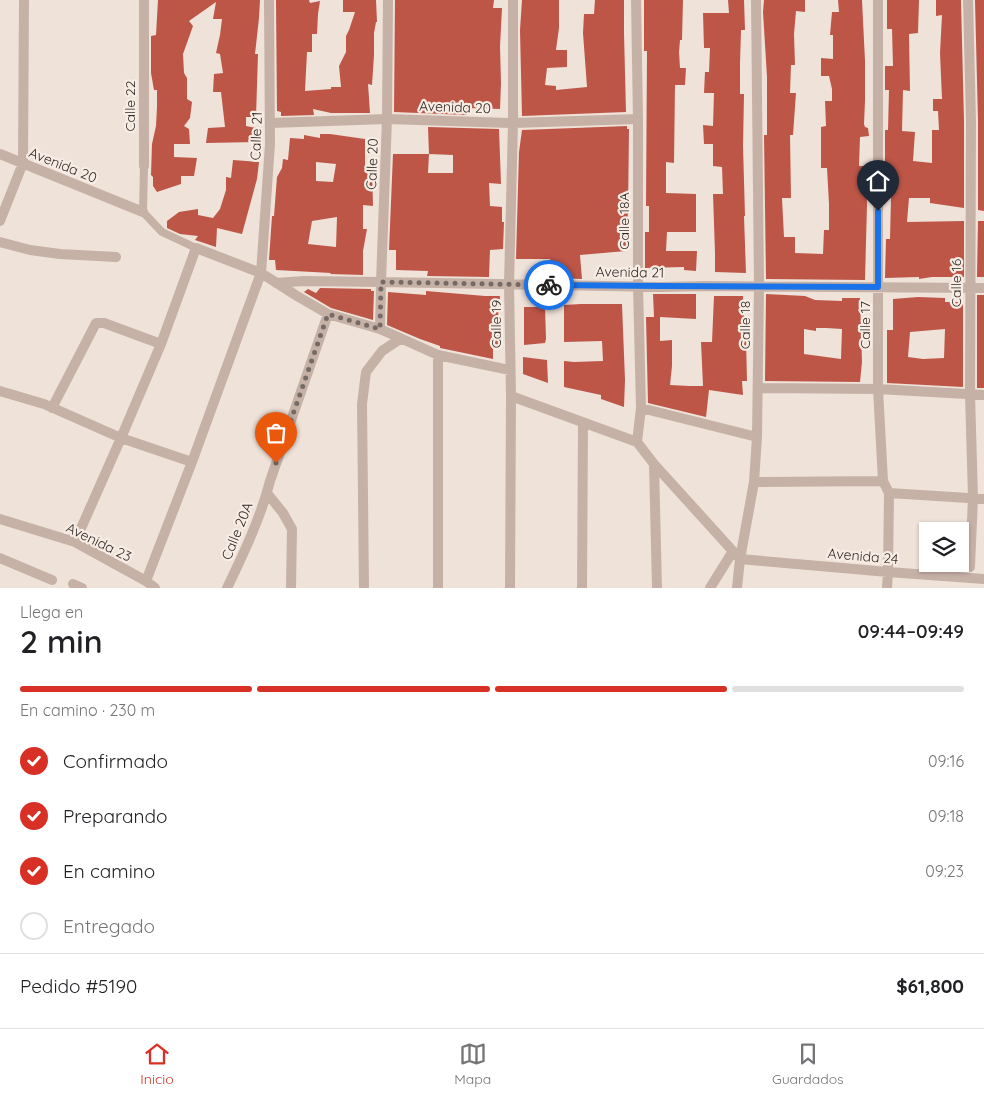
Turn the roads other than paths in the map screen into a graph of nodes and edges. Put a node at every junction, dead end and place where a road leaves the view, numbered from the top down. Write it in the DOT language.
graph roads {
  1 [pos="24,0"];
  2 [pos="144,0"];
  3 [pos="269,0"];
  4 [pos="388,0"];
  5 [pos="513,0"];
  6 [pos="636,0"];
  7 [pos="756,0"];
  8 [pos="878,0"];
  9 [pos="968,0"];
  10 [pos="387,119"];
  11 [pos="638,119"];
  12 [pos="271,123"];
  13 [pos="513,123"];
  14 [pos="0,154"];
  15 [pos="23,164"];
  16 [pos="144,166"];
  17 [pos="143,212"];
  18 [pos="0,221"];
  19 [pos="0,242"];
  20 [pos="196,248"];
  21 [pos="116,257"];
  22 [pos="261,273"];
  23 [pos="381,282"];
  24 [pos="276,283"];
  25 [pos="509,284"];
  26 [pos="638,286"];
  27 [pos="759,287"];
  28 [pos="878,287"];
  29 [pos="970,288"];
  30 [pos="984,288"];
  31 [pos="328,314"];
  32 [pos="380,329"];
  33 [pos="400,338"];
  34 [pos="161,344"];
  35 [pos="438,355"];
  36 [pos="510,370"];
  37 [pos="758,388"];
  38 [pos="878,389"];
  39 [pos="0,392"];
  40 [pos="970,394"];
  41 [pos="984,395"];
  42 [pos="511,396"];
  43 [pos="52,408"];
  44 [pos="642,408"];
  45 [pos="583,423"];
  46 [pos="757,437"];
  47 [pos="121,438"];
  48 [pos="637,442"];
  49 [pos="192,462"];
  50 [pos="654,464"];
  51 [pos="883,481"];
  52 [pos="754,482"];
  53 [pos="889,492"];
  54 [pos="267,493"];
  55 [pos="973,498"];
  56 [pos="984,499"];
  57 [pos="0,519"];
  58 [pos="75,542"];
  59 [pos="733,551"];
  60 [pos="0,558"];
  61 [pos="740,558"];
  62 [pos="970,567"];
  63 [pos="888,572"];
  64 [pos="984,579"];
  65 [pos="52,580"];
  66 [pos="146,581"];
  67 [pos="155,588"];
  68 [pos="227,588"];
  69 [pos="291,588"];
  70 [pos="364,588"];
  71 [pos="438,588"];
  72 [pos="510,588"];
  73 [pos="582,588"];
  74 [pos="657,588"];
  75 [pos="710,588"];
  76 [pos="737,588"];
  77 [pos="887,588"];
  1 -- 15 [label="street"];
  2 -- 16 [label="street, Calle 22"];
  3 -- 12 [label="street, Calle 21"];
  4 -- 10 [label="street, Calle 20"];
  5 -- 13 [label="street, Calle 19"];
  6 -- 11 [label="street, Calle 18A"];
  7 -- 27 [label="street, Calle 18"];
  8 -- 28 [label="street, Calle 17"];
  9 -- 29 [label="street, Calle 16"];
  10 -- 12 [label="street, Avenida 20"];
  10 -- 13 [label="street, Avenida 20"];
  10 -- 23 [label="street, Calle 20"];
  11 -- 13 [label="street, Avenida 20"];
  11 -- 26 [label="street, Calle 18A"];
  12 -- 22 [label="street, Calle 21"];
  13 -- 25 [label="street, Calle 19"];
  14 -- 15 [label="street, Avenida 20"];
  15 -- 17 [label="street, Avenida 20"];
  15 -- 18 [label="street"];
  16 -- 17 [label="street, Calle 22"];
  17 -- 20 [label="street"];
  19 -- 21 [label="street"];
  20 -- 22 [label="street"];
  20 -- 34 [label="street"];
  22 -- 24 [label="street"];
  22 -- 49 [label="street, Calle 21"];
  23 -- 24 [label="street, Avenida 21"];
  23 -- 25 [label="street, Avenida 21"];
  23 -- 32 [label="street, Calle 20"];
  24 -- 31 [label="street"];
  25 -- 26 [label="street, Avenida 21"];
  25 -- 36 [label="street, Calle 19"];
  26 -- 27 [label="street, Avenida 21"];
  26 -- 44 [label="street, Calle 18A"];
  27 -- 28 [label="street, Avenida 21"];
  27 -- 37 [label="street, Calle 18"];
  28 -- 29 [label="street, Avenida 21"];
  28 -- 38 [label="street, Calle 17"];
  29 -- 30 [label="street, Avenida 21"];
  29 -- 40 [label="street, Calle 16"];
  31 -- 32 [label="street"];
  31 -- 54 [label="street, Calle 20A"];
  32 -- 33 [label="street"];
  33 -- 35 [label="street"];
  33 -- 70 [label="street"];
  34 -- 43 [label="street"];
  34 -- 47 [label="street"];
  35 -- 36 [label="street"];
  35 -- 71 [label="street"];
  36 -- 42 [label="street, Calle 19"];
  37 -- 38 [label="street"];
  37 -- 46 [label="street, Calle 18"];
  38 -- 40 [label="street"];
  38 -- 51 [label="street, Calle 17"];
  39 -- 43 [label="street"];
  40 -- 41 [label="street"];
  40 -- 55 [label="street, Calle 16"];
  42 -- 45 [label="street"];
  42 -- 72 [label="street, Calle 19"];
  43 -- 47 [label="street"];
  44 -- 46 [label="street"];
  44 -- 48 [label="street, Calle 18A"];
  45 -- 48 [label="street"];
  45 -- 73 [label="street"];
  46 -- 52 [label="street, Calle 18"];
  47 -- 49 [label="street"];
  47 -- 58 [label="street"];
  48 -- 50 [label="street"];
  49 -- 66 [label="street, Calle 21"];
  50 -- 59 [label="street"];
  50 -- 74 [label="street"];
  51 -- 52 [label="street"];
  51 -- 53 [label="street, Calle 17"];
  52 -- 61 [label="street, Calle 18"];
  53 -- 55 [label="street"];
  53 -- 63 [label="street, Calle 17"];
  54 -- 68 [label="street, Calle 20A"];
  54 -- 69 [label="street"];
  55 -- 56 [label="street"];
  55 -- 62 [label="street, Calle 16"];
  57 -- 58 [label="street, Avenida 23"];
  58 -- 66 [label="street, Avenida 23"];
  59 -- 61 [label="street"];
  59 -- 75 [label="street"];
  60 -- 65 [label="street"];
  61 -- 63 [label="street, Avenida 24"];
  61 -- 76 [label="street, Calle 18"];
  63 -- 64 [label="street, Avenida 24"];
  63 -- 77 [label="street, Calle 17"];
  66 -- 67 [label="street, Avenida 23"];
}
